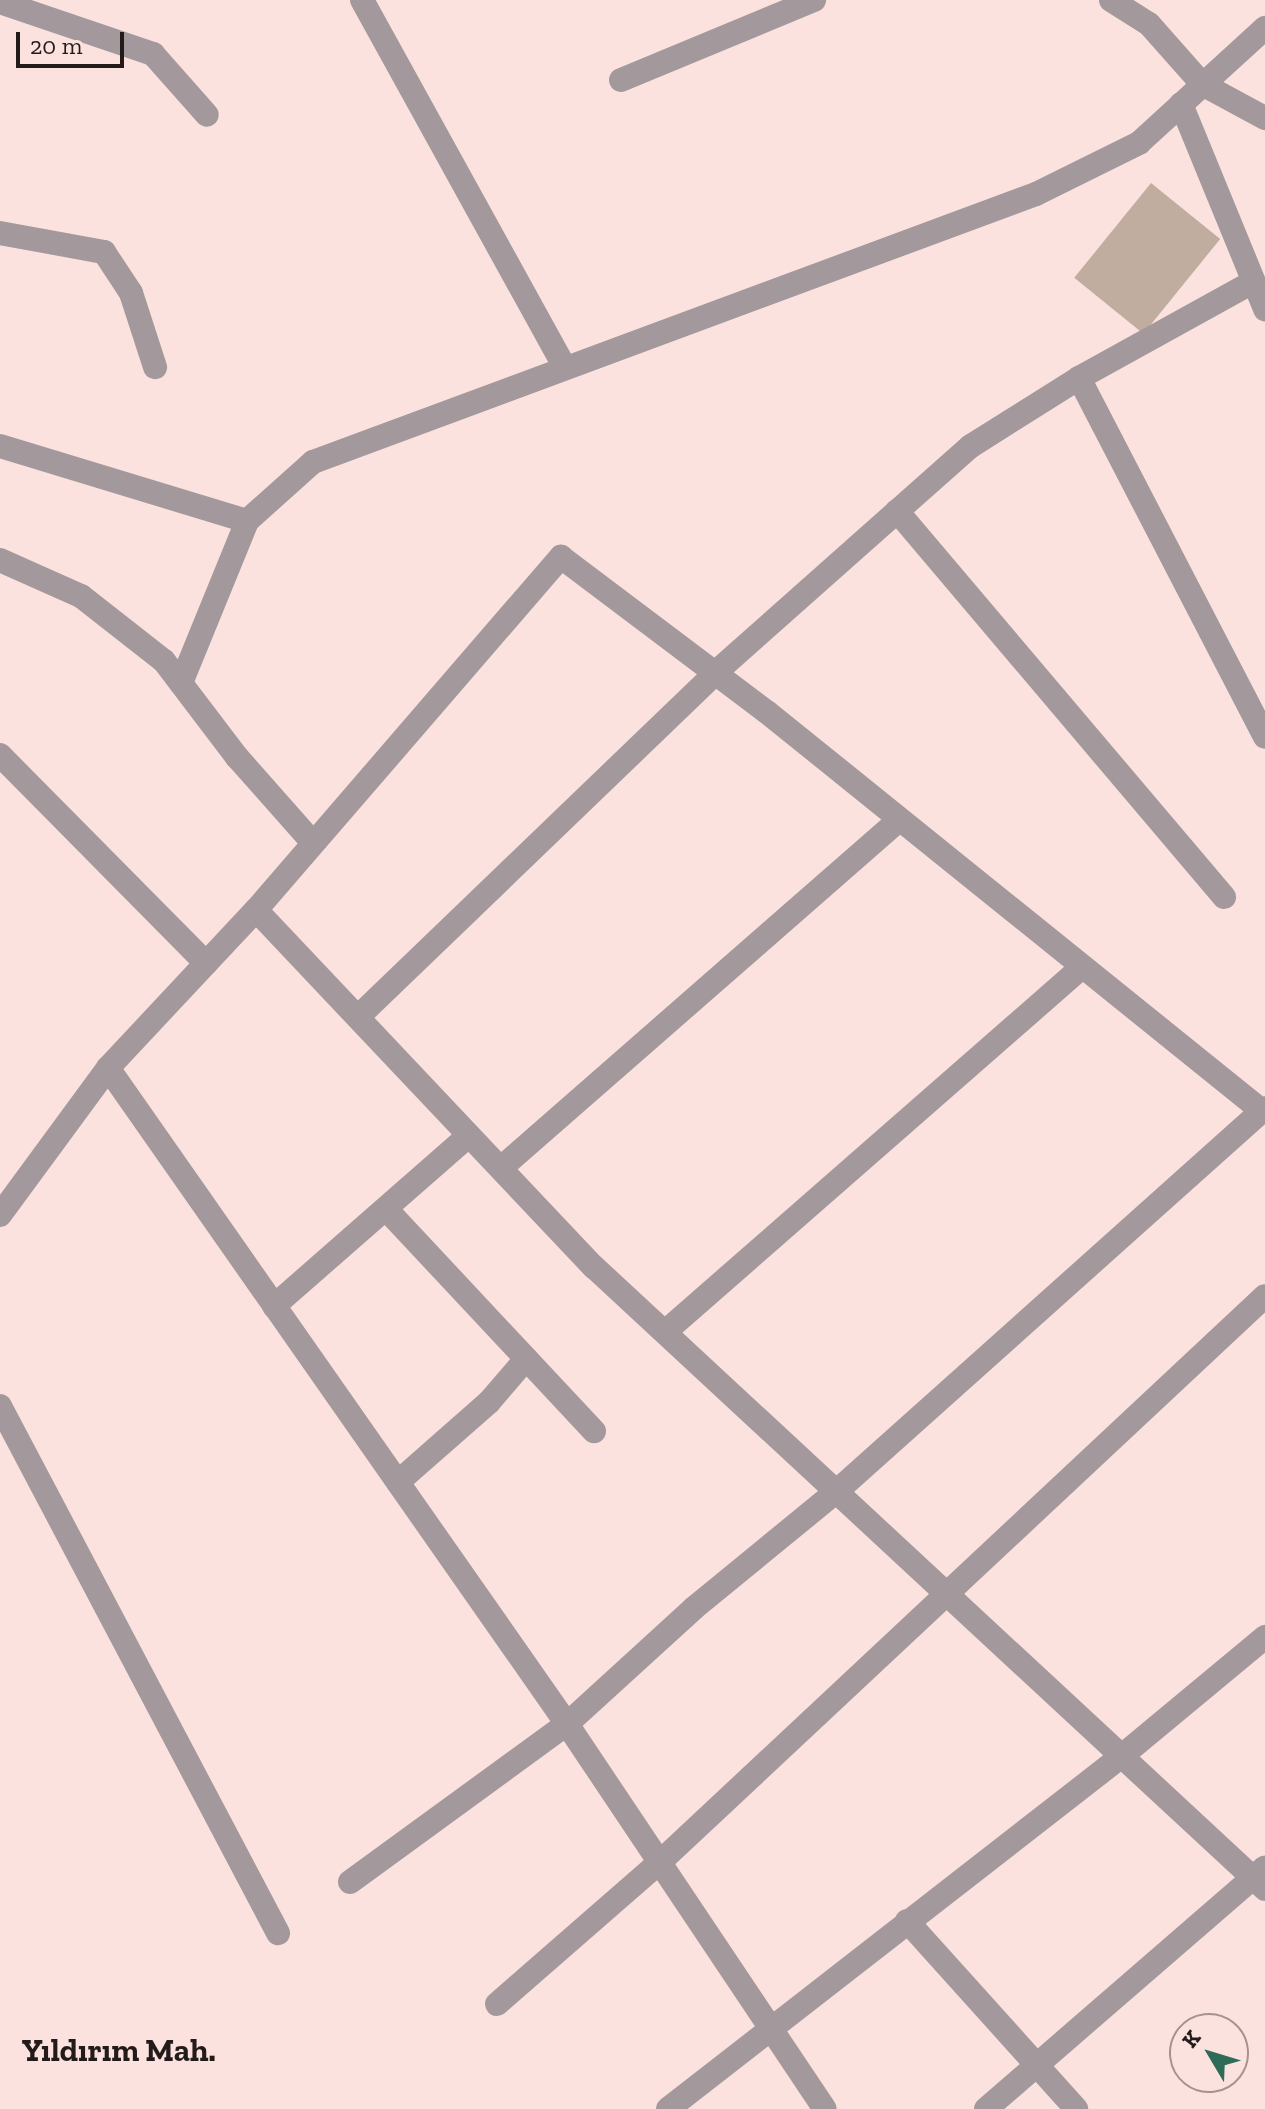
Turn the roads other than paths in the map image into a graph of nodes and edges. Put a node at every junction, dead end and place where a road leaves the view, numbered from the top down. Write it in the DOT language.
graph roads {
  1 [pos="362,0"];
  2 [pos="814,0"];
  3 [pos="1111,0"];
  4 [pos="1142,0"];
  5 [pos="0,2"];
  6 [pos="1149,24"];
  7 [pos="1265,28"];
  8 [pos="621,80"];
  9 [pos="1202,84"];
  10 [pos="1181,104"];
  11 [pos="207,115"];
  12 [pos="1265,118"];
  13 [pos="0,233"];
  14 [pos="1253,282"];
  15 [pos="1265,309"];
  16 [pos="155,367"];
  17 [pos="565,368"];
  18 [pos="1079,378"];
  19 [pos="0,446"];
  20 [pos="897,511"];
  21 [pos="247,521"];
  22 [pos="0,560"];
  23 [pos="715,673"];
  24 [pos="181,683"];
  25 [pos="1265,737"];
  26 [pos="0,755"];
  27 [pos="899,820"];
  28 [pos="313,843"];
  29 [pos="1224,897"];
  30 [pos="256,910"];
  31 [pos="206,963"];
  32 [pos="1081,968"];
  33 [pos="358,1017"];
  34 [pos="108,1068"];
  35 [pos="1264,1110"];
  36 [pos="469,1135"];
  37 [pos="501,1168"];
  38 [pos="387,1210"];
  39 [pos="0,1215"];
  40 [pos="1265,1296"];
  41 [pos="274,1306"];
  42 [pos="665,1332"];
  43 [pos="526,1359"];
  44 [pos="0,1406"];
  45 [pos="594,1431"];
  46 [pos="398,1482"];
  47 [pos="837,1491"];
  48 [pos="949,1594"];
  49 [pos="1265,1637"];
  50 [pos="567,1724"];
  51 [pos="1123,1755"];
  52 [pos="660,1862"];
  53 [pos="1261,1877"];
  54 [pos="350,1882"];
  55 [pos="907,1921"];
  56 [pos="278,1933"];
  57 [pos="497,2004"];
  58 [pos="770,2026"];
  59 [pos="1036,2065"];
  60 [pos="668,2109"];
  61 [pos="825,2109"];
  62 [pos="986,2109"];
  63 [pos="1076,2109"];
  1 -- 17 [label="street"];
  2 -- 8 [label="street"];
  3 -- 6 [label="street"];
  4 -- 6 [label="street"];
  5 -- 11 [label="street"];
  6 -- 9 [label="street"];
  7 -- 9 [label="street"];
  9 -- 10 [label="street"];
  9 -- 12 [label="street"];
  10 -- 14 [label="street"];
  10 -- 17 [label="street"];
  13 -- 16 [label="street"];
  14 -- 15 [label="street"];
  14 -- 18 [label="street"];
  17 -- 21 [label="street"];
  18 -- 20 [label="street"];
  18 -- 25 [label="street"];
  19 -- 21 [label="street"];
  20 -- 23 [label="street"];
  20 -- 29 [label="street"];
  21 -- 24 [label="street"];
  22 -- 24 [label="street"];
  23 -- 27 [label="street"];
  23 -- 28 [label="street"];
  23 -- 33 [label="street"];
  24 -- 28 [label="street"];
  26 -- 31 [label="street"];
  27 -- 32 [label="street"];
  27 -- 37 [label="street"];
  28 -- 30 [label="street"];
  30 -- 31 [label="street"];
  30 -- 33 [label="street"];
  31 -- 34 [label="street"];
  32 -- 35 [label="street"];
  32 -- 42 [label="street"];
  33 -- 36 [label="street"];
  34 -- 39 [label="street"];
  34 -- 41 [label="street"];
  35 -- 47 [label="street"];
  36 -- 37 [label="street"];
  36 -- 38 [label="street"];
  37 -- 42 [label="street"];
  38 -- 41 [label="street"];
  38 -- 43 [label="street"];
  40 -- 48 [label="street"];
  41 -- 46 [label="street"];
  42 -- 47 [label="street"];
  43 -- 45 [label="street"];
  43 -- 46 [label="street"];
  44 -- 56 [label="street"];
  46 -- 50 [label="street"];
  47 -- 48 [label="street"];
  47 -- 50 [label="street"];
  48 -- 51 [label="street"];
  48 -- 52 [label="street"];
  49 -- 51 [label="street"];
  50 -- 52 [label="street"];
  50 -- 54 [label="street"];
  51 -- 53 [label="street"];
  51 -- 55 [label="street"];
  52 -- 57 [label="street"];
  52 -- 58 [label="street"];
  53 -- 59 [label="street"];
  55 -- 58 [label="street"];
  55 -- 59 [label="street"];
  58 -- 60 [label="street"];
  58 -- 61 [label="street"];
  59 -- 62 [label="street"];
  59 -- 63 [label="street"];
}
